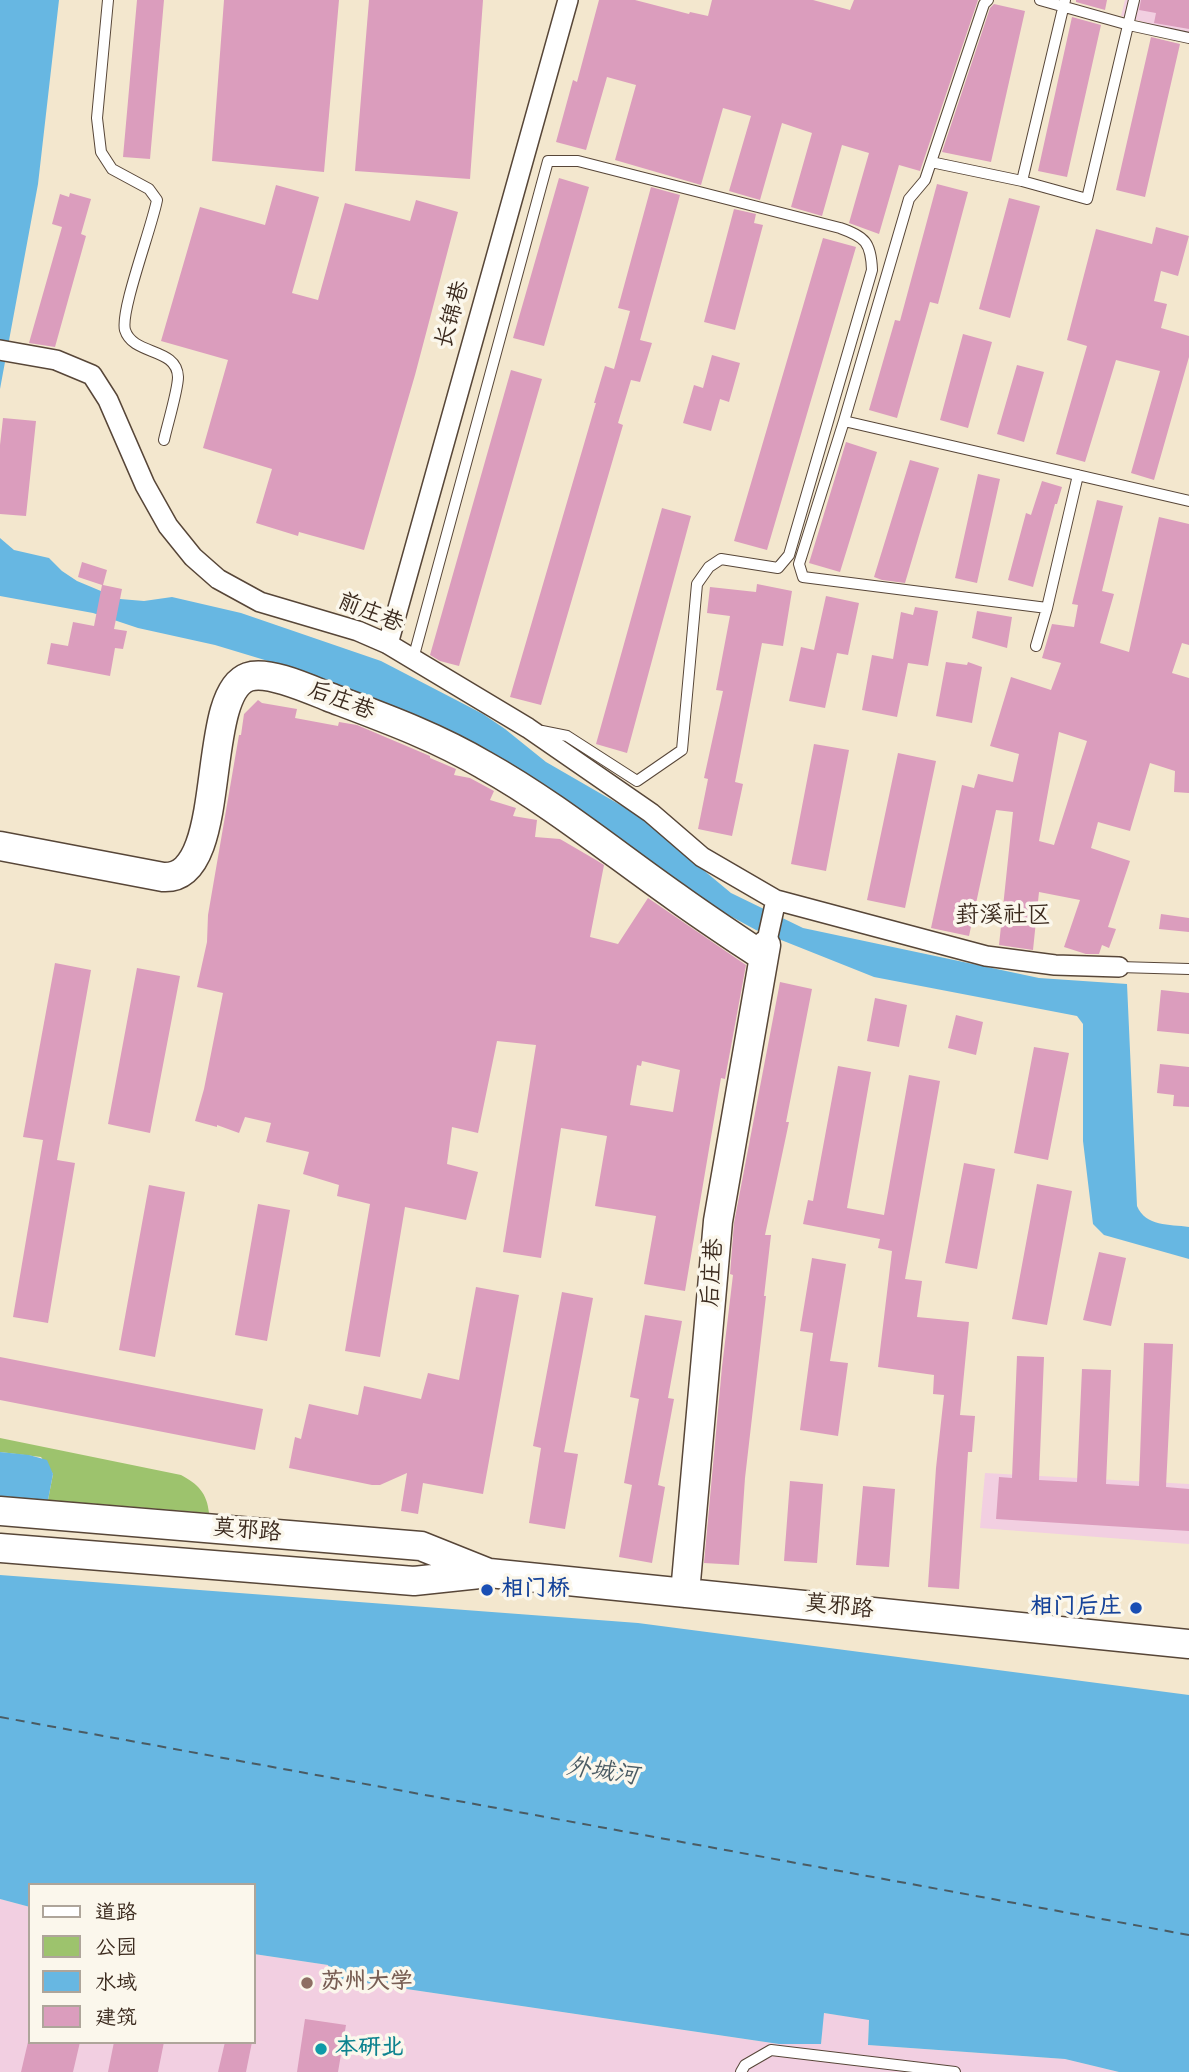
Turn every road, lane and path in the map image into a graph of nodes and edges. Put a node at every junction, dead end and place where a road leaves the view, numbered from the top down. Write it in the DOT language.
graph roads {
  1 [pos="108,0"];
  2 [pos="568,0"];
  3 [pos="988,0"];
  4 [pos="1040,0"];
  5 [pos="1135,0"];
  6 [pos="1064,3"];
  7 [pos="1129,25"];
  8 [pos="1189,38"];
  9 [pos="931,162"];
  10 [pos="1021,181"];
  11 [pos="6,351"];
  12 [pos="844,421"];
  13 [pos="164,440"];
  14 [pos="1078,475"];
  15 [pos="1189,501"];
  16 [pos="1047,608"];
  17 [pos="388,644"];
  18 [pos="1036,646"];
  19 [pos="413,659"];
  20 [pos="528,728"];
  21 [pos="0,846"];
  22 [pos="776,900"];
  23 [pos="765,951"];
  24 [pos="1119,967"];
  25 [pos="1189,969"];
  26 [pos="0,1511"];
  27 [pos="0,1548"];
  28 [pos="489,1573"];
  29 [pos="685,1593"];
  30 [pos="1189,1644"];
  31 [pos="741,2072"];
  32 [pos="956,2072"];
  1 -- 13 [label="lane"];
  2 -- 17 [label="street, 长锦巷"];
  3 -- 9 [label="lane"];
  4 -- 6 [label="lane"];
  5 -- 7 [label="lane"];
  6 -- 7 [label="lane"];
  6 -- 10 [label="lane"];
  7 -- 8 [label="lane"];
  7 -- 10 [label="lane"];
  9 -- 10 [label="lane"];
  9 -- 12 [label="lane"];
  11 -- 17 [label="street, 前庄巷"];
  12 -- 14 [label="lane"];
  12 -- 16 [label="lane"];
  14 -- 15 [label="lane"];
  14 -- 16 [label="lane"];
  16 -- 18 [label="lane"];
  17 -- 19 [label="street, 前庄巷"];
  19 -- 20 [label="street, 前庄巷"];
  19 -- 20 [label="lane"];
  20 -- 22 [label="street, 前庄巷"];
  21 -- 23 [label="main road, 后庄巷"];
  22 -- 23 [label="street, 后庄巷"];
  22 -- 24 [label="street, 前庄巷"];
  23 -- 29 [label="main road, 后庄巷"];
  24 -- 25 [label="lane"];
  26 -- 28 [label="main road, 莫邪路"];
  27 -- 28 [label="main road, 莫邪路"];
  28 -- 29 [label="main road, 莫邪路"];
  29 -- 30 [label="main road, 莫邪路"];
  31 -- 32 [label="lane"];
}
